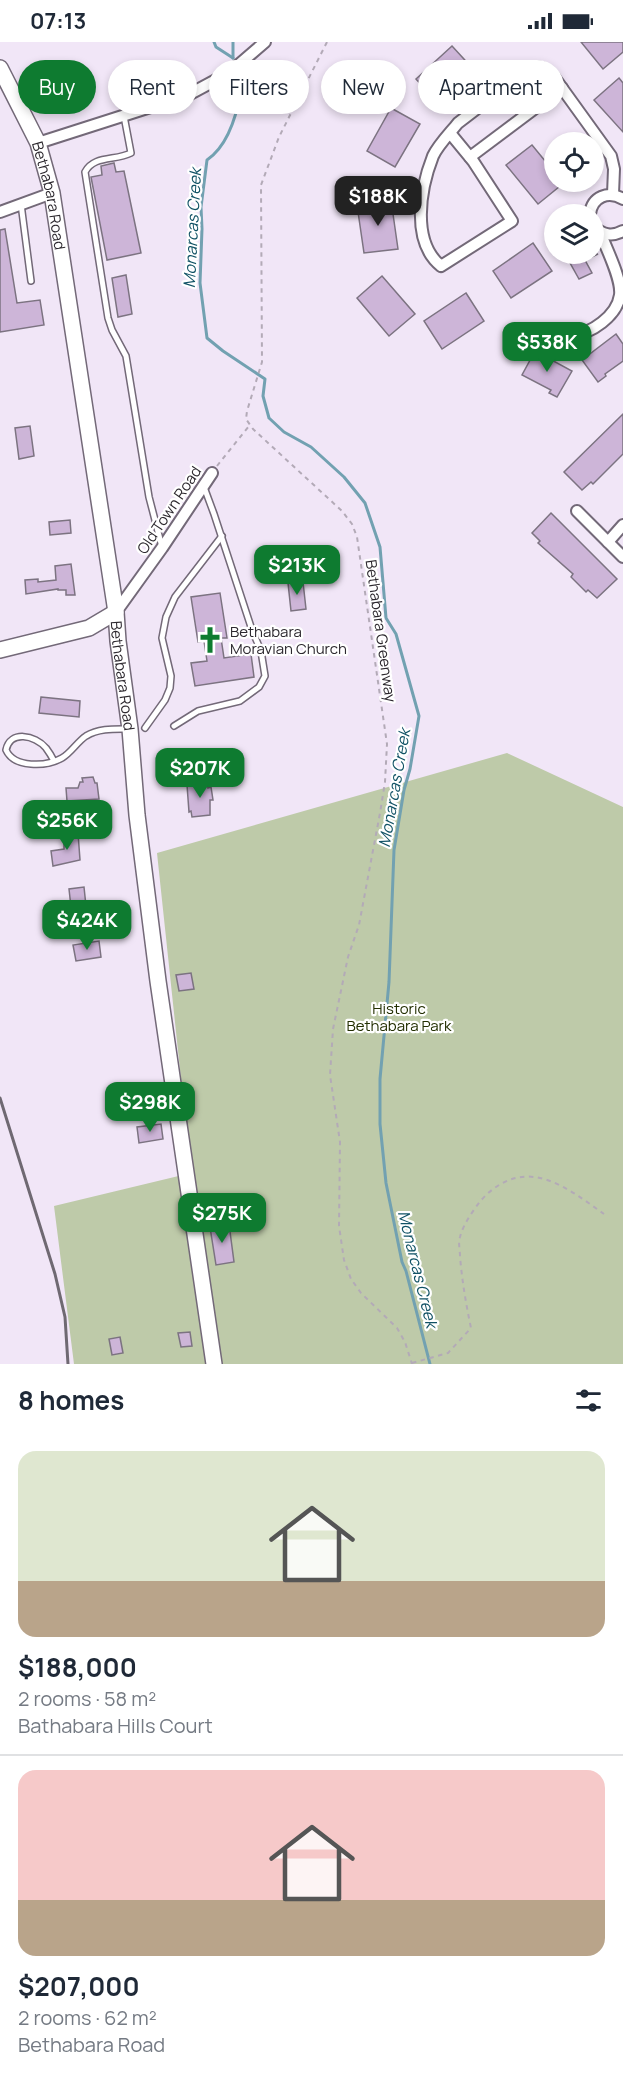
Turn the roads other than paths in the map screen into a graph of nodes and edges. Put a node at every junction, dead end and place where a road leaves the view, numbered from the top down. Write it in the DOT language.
graph roads {
  1 [pos="265,42"];
  2 [pos="0,68"];
  3 [pos="564,91"];
  4 [pos="470,114"];
  5 [pos="527,114"];
  6 [pos="124,117"];
  7 [pos="450,133"];
  8 [pos="38,143"];
  9 [pos="470,157"];
  10 [pos="52,193"];
  11 [pos="618,196"];
  12 [pos="21,204"];
  13 [pos="594,204"];
  14 [pos="0,212"];
  15 [pos="623,231"];
  16 [pos="604,233"];
  17 [pos="604,246"];
  18 [pos="31,280"];
  19 [pos="554,329"];
  20 [pos="212,473"];
  21 [pos="203,486"];
  22 [pos="577,511"];
  23 [pos="623,525"];
  24 [pos="222,536"];
  25 [pos="608,542"];
  26 [pos="162,549"];
  27 [pos="623,557"];
  28 [pos="116,612"];
  29 [pos="0,650"];
  30 [pos="174,726"];
  31 [pos="138,728"];
  32 [pos="54,761"];
  33 [pos="214,1364"];
  1 -- 6 [label="street"];
  2 -- 8 [label="street, Bethabara Road"];
  3 -- 11 [label="street"];
  4 -- 7 [label="street"];
  5 -- 9 [label="street"];
  6 -- 8 [label="street"];
  6 -- 26 [label="lane"];
  7 -- 9 [label="street"];
  7 -- 9 [label="street"];
  8 -- 10 [label="street, Bethabara Road"];
  10 -- 12 [label="street"];
  10 -- 28 [label="street, Bethabara Road"];
  11 -- 13 [label="street"];
  12 -- 14 [label="street"];
  12 -- 18 [label="lane"];
  15 -- 16 [label="street"];
  17 -- 19 [label="street"];
  20 -- 21 [label="street, Old Town Road"];
  21 -- 24 [label="lane"];
  21 -- 26 [label="street, Old Town Road"];
  22 -- 25 [label="street"];
  23 -- 25 [label="street"];
  24 -- 30 [label="lane"];
  24 -- 31 [label="lane"];
  25 -- 27 [label="street"];
  26 -- 28 [label="street, Old Town Road"];
  28 -- 29 [label="street"];
  28 -- 31 [label="street, Bethabara Road"];
  31 -- 32 [label="lane"];
  31 -- 33 [label="street, Bethabara Road"];
  32 -- 32 [label="lane"];
}
